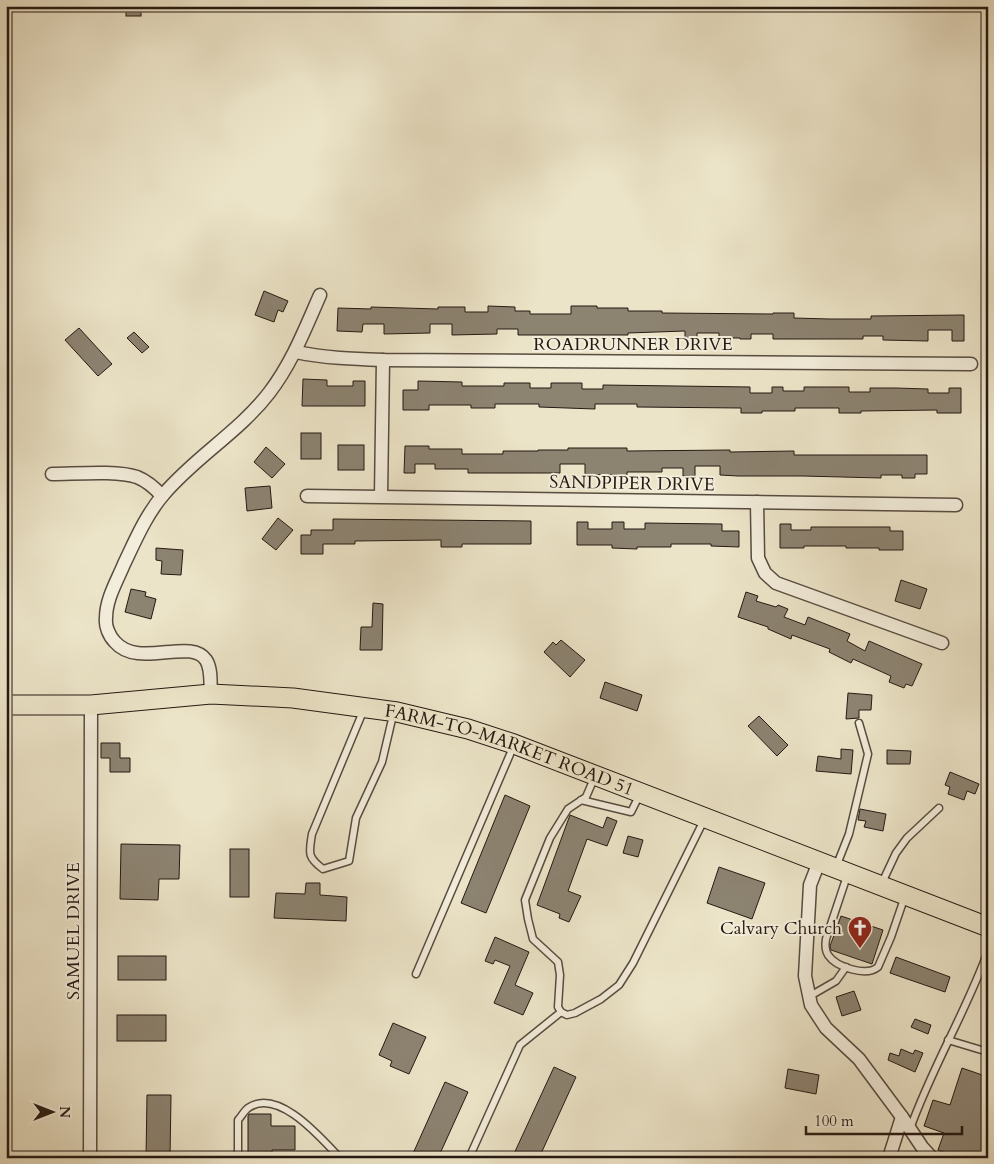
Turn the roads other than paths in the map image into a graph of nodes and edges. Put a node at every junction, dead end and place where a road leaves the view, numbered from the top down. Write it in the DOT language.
graph roads {
  1 [pos="320,295"];
  2 [pos="296,352"];
  3 [pos="383,360"];
  4 [pos="970,364"];
  5 [pos="52,474"];
  6 [pos="162,496"];
  7 [pos="308,496"];
  8 [pos="381,496"];
  9 [pos="757,502"];
  10 [pos="956,504"];
  11 [pos="942,643"];
  12 [pos="211,694"];
  13 [pos="6,705"];
  14 [pos="91,705"];
  15 [pos="365,708"];
  16 [pos="394,712"];
  17 [pos="859,723"];
  18 [pos="514,744"];
  19 [pos="596,775"];
  20 [pos="640,793"];
  21 [pos="581,800"];
  22 [pos="939,808"];
  23 [pos="705,818"];
  24 [pos="834,868"];
  25 [pos="881,886"];
  26 [pos="906,895"];
  27 [pos="988,927"];
  28 [pos="988,951"];
  29 [pos="846,967"];
  30 [pos="416,974"];
  31 [pos="810,996"];
  32 [pos="561,1012"];
  33 [pos="948,1040"];
  34 [pos="988,1052"];
  35 [pos="902,1117"];
  36 [pos="910,1129"];
  37 [pos="90,1158"];
  38 [pos="238,1158"];
  39 [pos="340,1158"];
  40 [pos="468,1158"];
  41 [pos="889,1158"];
  42 [pos="932,1158"];
  1 -- 2 [label="street"];
  2 -- 3 [label="street, ROADRUNNER DRIVE"];
  2 -- 6 [label="street"];
  3 -- 4 [label="street, ROADRUNNER DRIVE"];
  3 -- 8 [label="street"];
  5 -- 6 [label="street"];
  6 -- 12 [label="street"];
  7 -- 8 [label="street, SANDPIPER DRIVE"];
  8 -- 9 [label="street, SANDPIPER DRIVE"];
  9 -- 10 [label="street, SANDPIPER DRIVE"];
  9 -- 11 [label="street"];
  12 -- 14 [label="main road, FARM-TO-MARKET ROAD 51"];
  12 -- 15 [label="main road, FARM-TO-MARKET ROAD 51"];
  13 -- 14 [label="main road, FARM-TO-MARKET ROAD 51"];
  14 -- 37 [label="street, SAMUEL DRIVE"];
  15 -- 16 [label="main road, FARM-TO-MARKET ROAD 51"];
  15 -- 16 [label="lane"];
  16 -- 18 [label="main road, FARM-TO-MARKET ROAD 51"];
  17 -- 24 [label="lane"];
  18 -- 19 [label="main road, FARM-TO-MARKET ROAD 51"];
  18 -- 30 [label="lane"];
  19 -- 20 [label="main road, FARM-TO-MARKET ROAD 51"];
  19 -- 21 [label="lane"];
  20 -- 21 [label="lane"];
  20 -- 23 [label="main road, FARM-TO-MARKET ROAD 51"];
  21 -- 32 [label="lane"];
  22 -- 25 [label="lane"];
  23 -- 24 [label="main road, FARM-TO-MARKET ROAD 51"];
  23 -- 32 [label="lane"];
  24 -- 25 [label="main road, FARM-TO-MARKET ROAD 51"];
  24 -- 29 [label="lane"];
  24 -- 31 [label="street"];
  25 -- 26 [label="main road, FARM-TO-MARKET ROAD 51"];
  26 -- 27 [label="main road, FARM-TO-MARKET ROAD 51"];
  26 -- 29 [label="lane"];
  28 -- 33 [label="lane"];
  29 -- 31 [label="lane"];
  31 -- 35 [label="street"];
  32 -- 40 [label="lane"];
  33 -- 34 [label="lane"];
  33 -- 36 [label="lane"];
  35 -- 36 [label="street"];
  35 -- 41 [label="street"];
  36 -- 42 [label="street"];
  38 -- 39 [label="lane"];
}
